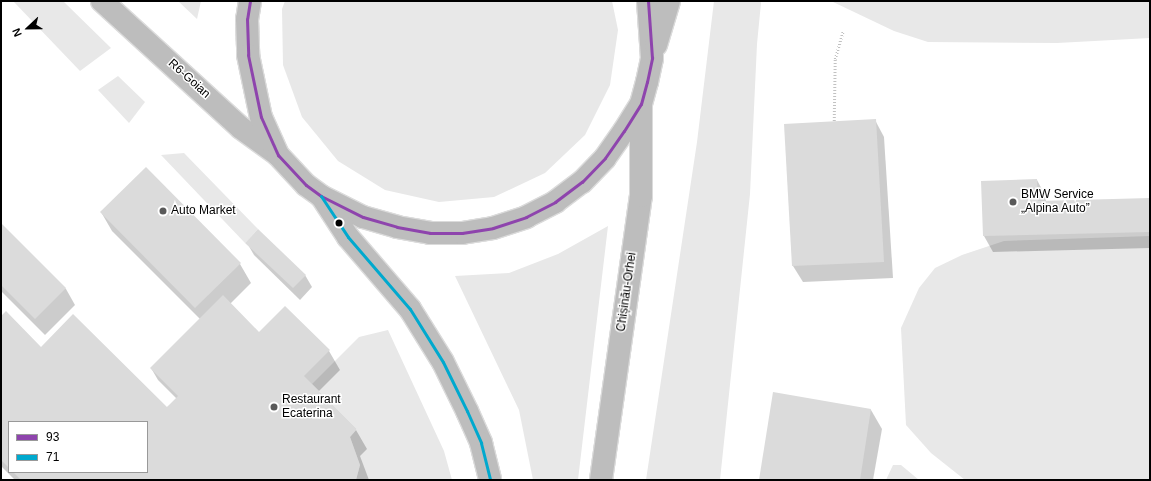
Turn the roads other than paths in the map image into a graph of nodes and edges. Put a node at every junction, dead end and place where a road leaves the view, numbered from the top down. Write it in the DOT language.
graph roads {
  1 [pos="102,1"];
  2 [pos="250,1"];
  3 [pos="648,1"];
  4 [pos="669,1"];
  5 [pos="652,58"];
  6 [pos="641,104"];
  7 [pos="278,155"];
  8 [pos="321,196"];
  9 [pos="490,480"];
  10 [pos="601,480"];
  1 -- 7 [label="main road, R6-Goian"];
  2 -- 7 [label="main road"];
  3 -- 5 [label="main road"];
  4 -- 5 [label="main road"];
  5 -- 6 [label="main road"];
  6 -- 8 [label="main road"];
  6 -- 10 [label="main road, Chișinău-Orhei"];
  7 -- 8 [label="main road"];
  8 -- 9 [label="main road"];
}
